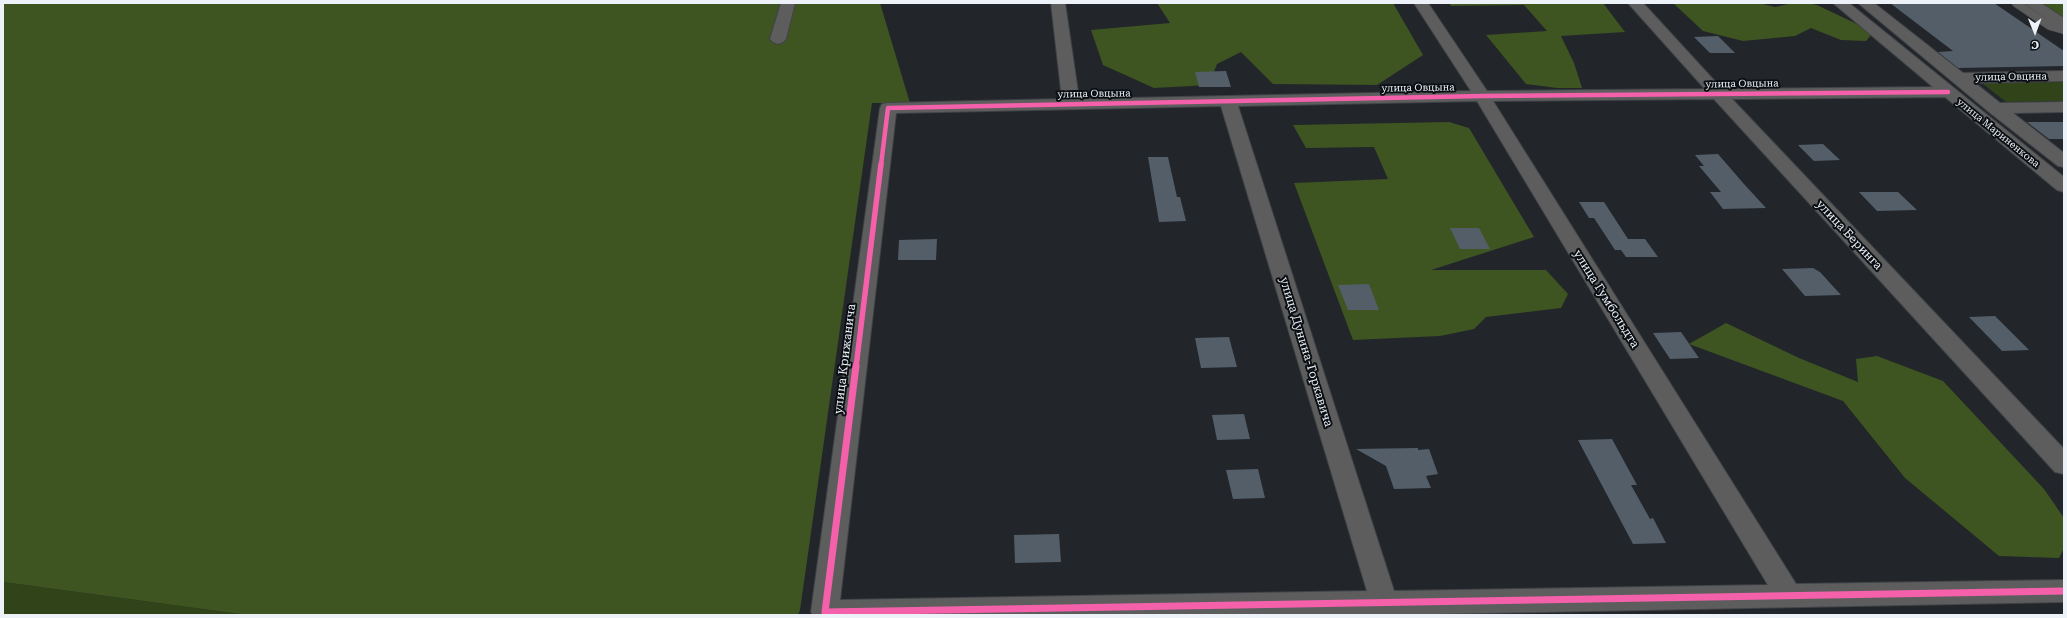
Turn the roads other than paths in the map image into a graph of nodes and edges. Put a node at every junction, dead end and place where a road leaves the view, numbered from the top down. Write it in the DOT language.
graph roads {
  1 [pos="788,3"];
  2 [pos="1058,3"];
  3 [pos="1421,3"];
  4 [pos="1636,3"];
  5 [pos="1840,3"];
  6 [pos="1865,3"];
  7 [pos="2016,3"];
  8 [pos="2031,3"];
  9 [pos="2064,25"];
  10 [pos="2064,30"];
  11 [pos="778,39"];
  12 [pos="2064,76"];
  13 [pos="1958,78"];
  14 [pos="1948,92"];
  15 [pos="1718,94"];
  16 [pos="1482,96"];
  17 [pos="1228,101"];
  18 [pos="1071,104"];
  19 [pos="2064,107"];
  20 [pos="888,108"];
  21 [pos="1994,108"];
  22 [pos="2064,162"];
  23 [pos="2064,186"];
  24 [pos="2064,465"];
  25 [pos="2064,591"];
  26 [pos="1790,596"];
  27 [pos="1384,603"];
  1 -- 11 [label="street"];
  2 -- 18 [label="street"];
  3 -- 16 [label="street, улица Гумбольдта"];
  4 -- 15 [label="street, улица Беринга"];
  5 -- 14 [label="street, улица Мариненкова"];
  6 -- 13 [label="street"];
  7 -- 10 [label="lane"];
  8 -- 9 [label="street"];
  12 -- 13 [label="street, улица Овцина"];
  13 -- 21 [label="street"];
  14 -- 15 [label="street, улица Овцына"];
  14 -- 23 [label="street, улица Мариненкова"];
  15 -- 16 [label="street, улица Овцына"];
  15 -- 24 [label="street, улица Беринга"];
  16 -- 17 [label="street, улица Овцына"];
  16 -- 26 [label="street, улица Гумбольдта"];
  17 -- 18 [label="street, улица Овцына"];
  17 -- 27 [label="street, улица Дунина-Горкавича"];
  18 -- 20 [label="street, улица Овцына"];
  19 -- 21 [label="street"];
  20 -- 27 [label="street, улица Крижанича"];
  21 -- 22 [label="street"];
  25 -- 26 [label="street"];
  26 -- 27 [label="street"];
}
